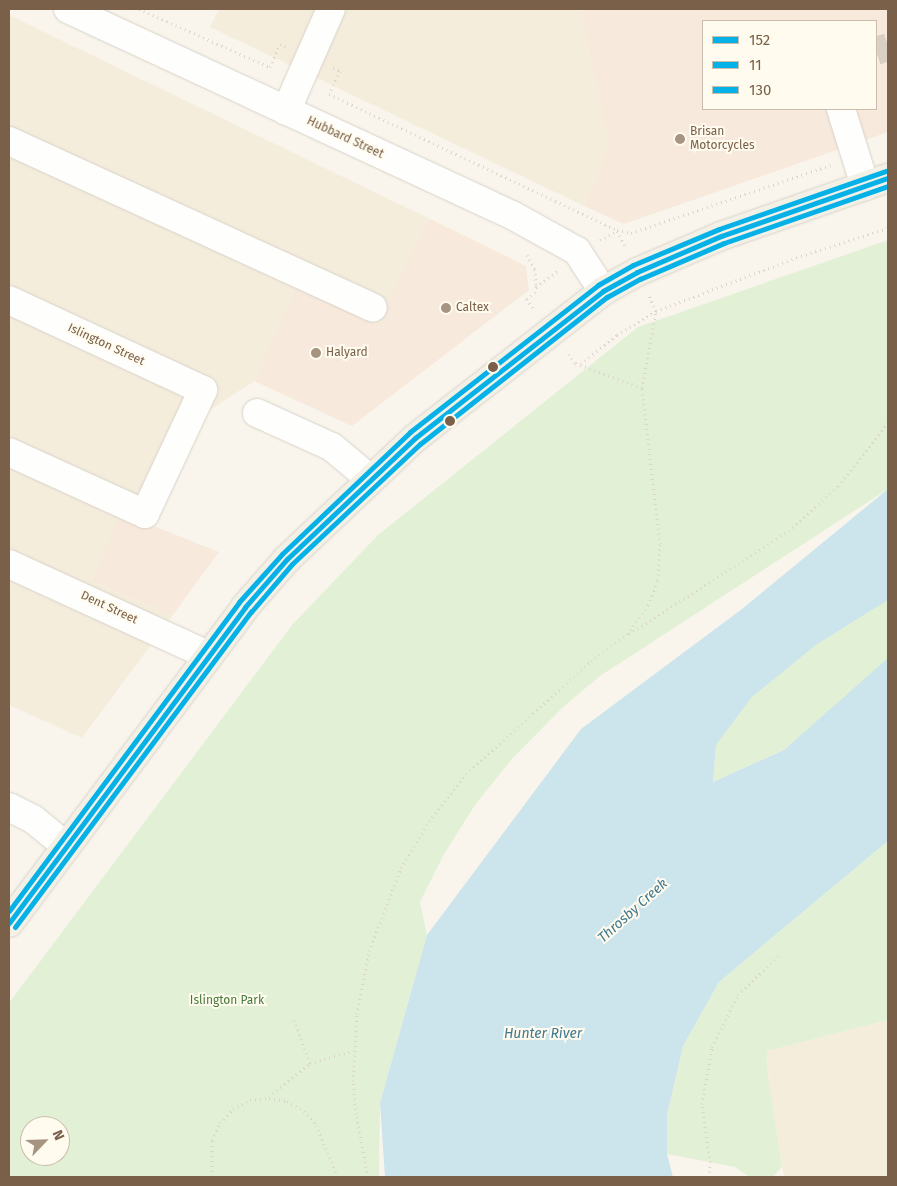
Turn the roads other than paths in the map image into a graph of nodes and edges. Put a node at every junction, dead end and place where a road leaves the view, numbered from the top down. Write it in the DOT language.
graph roads {
  1 [pos="68,9"];
  2 [pos="331,9"];
  3 [pos="841,110"];
  4 [pos="286,111"];
  5 [pos="9,141"];
  6 [pos="877,182"];
  7 [pos="603,290"];
  8 [pos="9,300"];
  9 [pos="373,308"];
  10 [pos="257,413"];
  11 [pos="9,452"];
  12 [pos="369,478"];
  13 [pos="9,564"];
  14 [pos="208,655"];
  15 [pos="9,808"];
  16 [pos="66,846"];
  17 [pos="9,923"];
  1 -- 4 [label="street, Hubbard Street"];
  2 -- 4 [label="street"];
  3 -- 6 [label="street"];
  4 -- 7 [label="street, Hubbard Street"];
  5 -- 9 [label="street"];
  6 -- 7 [label="main road"];
  7 -- 12 [label="main road"];
  8 -- 11 [label="street, Islington Street"];
  10 -- 12 [label="street"];
  12 -- 14 [label="main road"];
  13 -- 14 [label="street, Dent Street"];
  14 -- 16 [label="main road"];
  15 -- 16 [label="street"];
  16 -- 17 [label="main road"];
}
